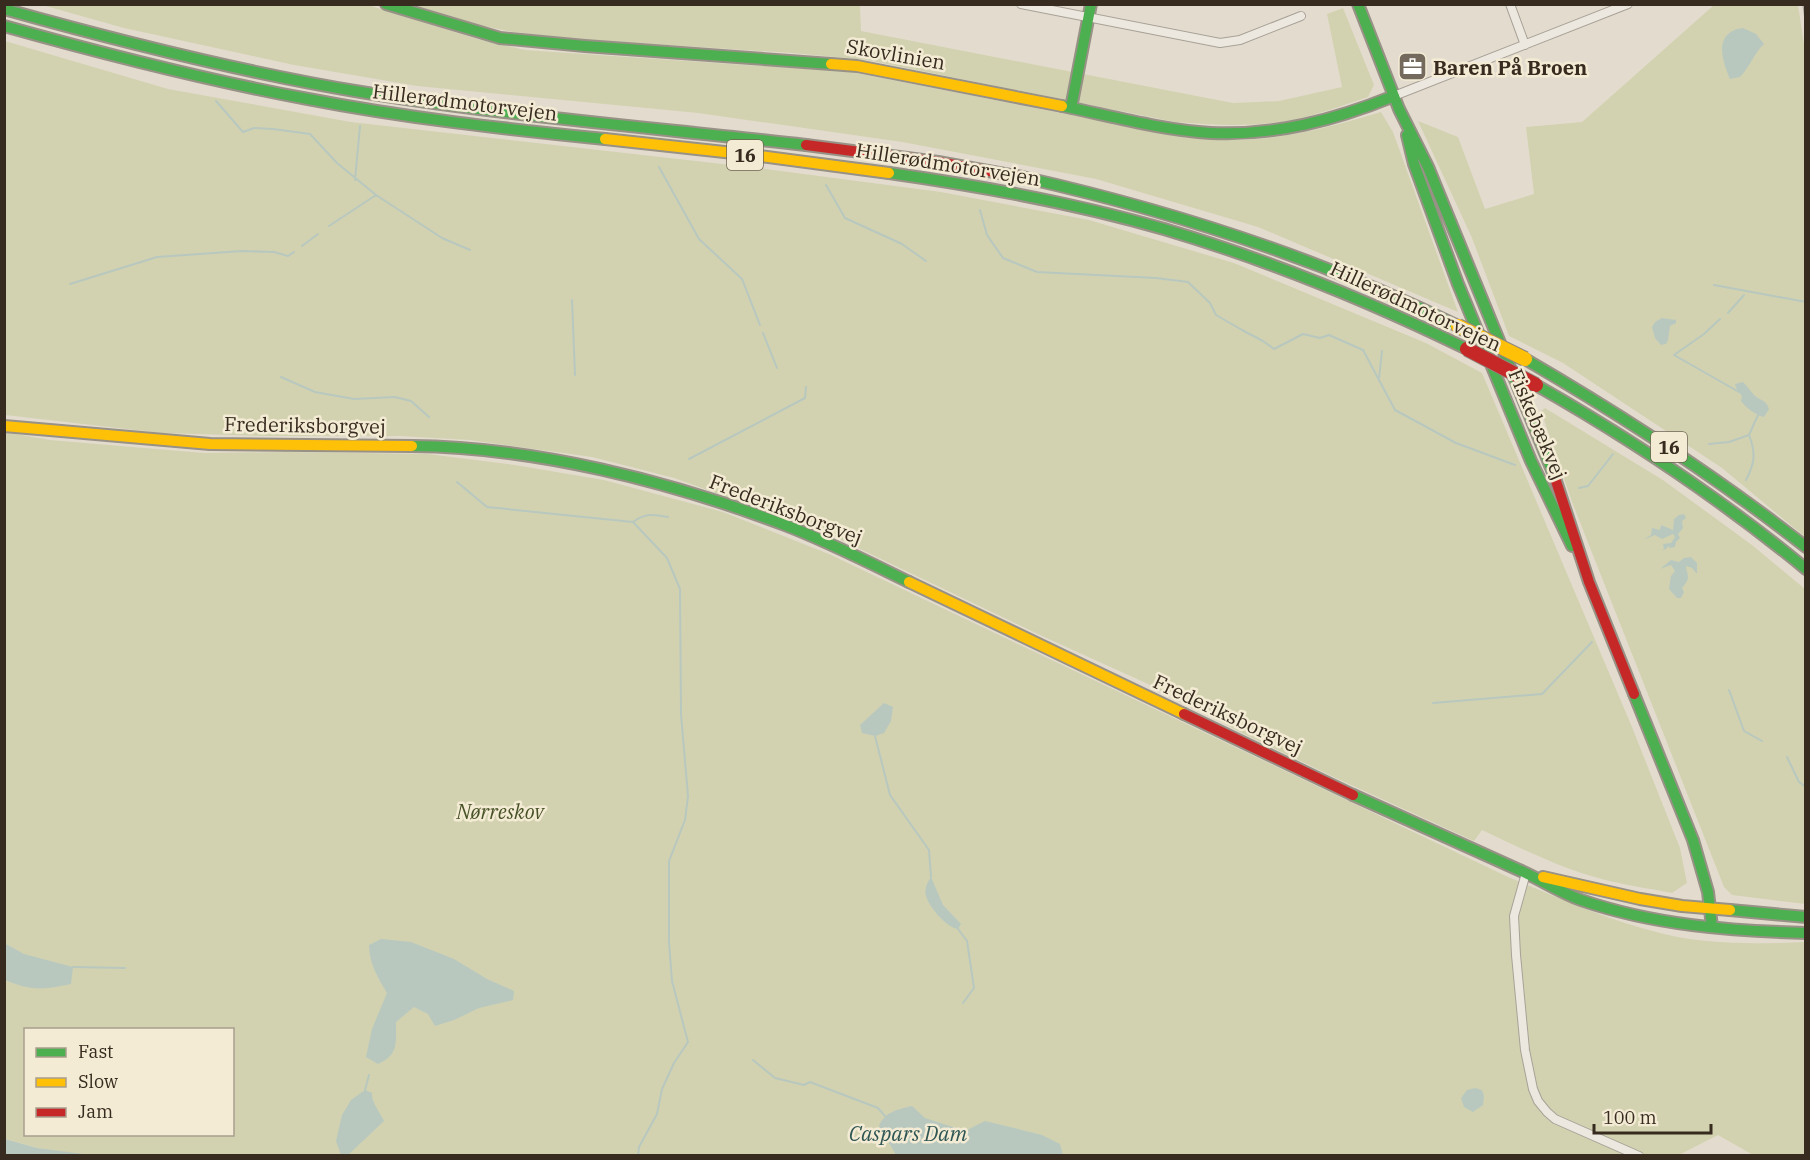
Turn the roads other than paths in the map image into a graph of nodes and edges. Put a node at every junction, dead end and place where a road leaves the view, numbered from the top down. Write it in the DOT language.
graph roads {
  1 [pos="386,4"];
  2 [pos="1021,4"];
  3 [pos="1358,4"];
  4 [pos="1509,4"];
  5 [pos="1628,4"];
  6 [pos="4,9"];
  7 [pos="1090,11"];
  8 [pos="1301,16"];
  9 [pos="4,26"];
  10 [pos="1525,45"];
  11 [pos="1397,103"];
  12 [pos="1071,108"];
  13 [pos="4,426"];
  14 [pos="1806,547"];
  15 [pos="1806,569"];
  16 [pos="1526,873"];
  17 [pos="1711,909"];
  18 [pos="1806,917"];
  19 [pos="1712,927"];
  20 [pos="1806,933"];
  21 [pos="1639,1155"];
  1 -- 12 [label="main road, Skovlinien"];
  2 -- 7 [label="street"];
  3 -- 11 [label="main road, Fiskebækvej"];
  4 -- 10 [label="street"];
  5 -- 10 [label="street"];
  6 -- 14 [label="main road, Hillerødmotorvejen / 16, bridge"];
  7 -- 8 [label="street"];
  7 -- 12 [label="main road"];
  9 -- 15 [label="main road, Hillerødmotorvejen / 16, bridge"];
  10 -- 11 [label="street"];
  11 -- 12 [label="main road, Skovlinien"];
  11 -- 17 [label="main road, Fiskebækvej"];
  13 -- 16 [label="main road, Frederiksborgvej"];
  16 -- 17 [label="main road, Frederiksborgvej"];
  16 -- 19 [label="main road, Frederiksborgvej"];
  16 -- 21 [label="street"];
  17 -- 18 [label="main road, Frederiksborgvej"];
  17 -- 19 [label="main road, Fiskebækvej"];
  19 -- 20 [label="main road, Frederiksborgvej"];
}
